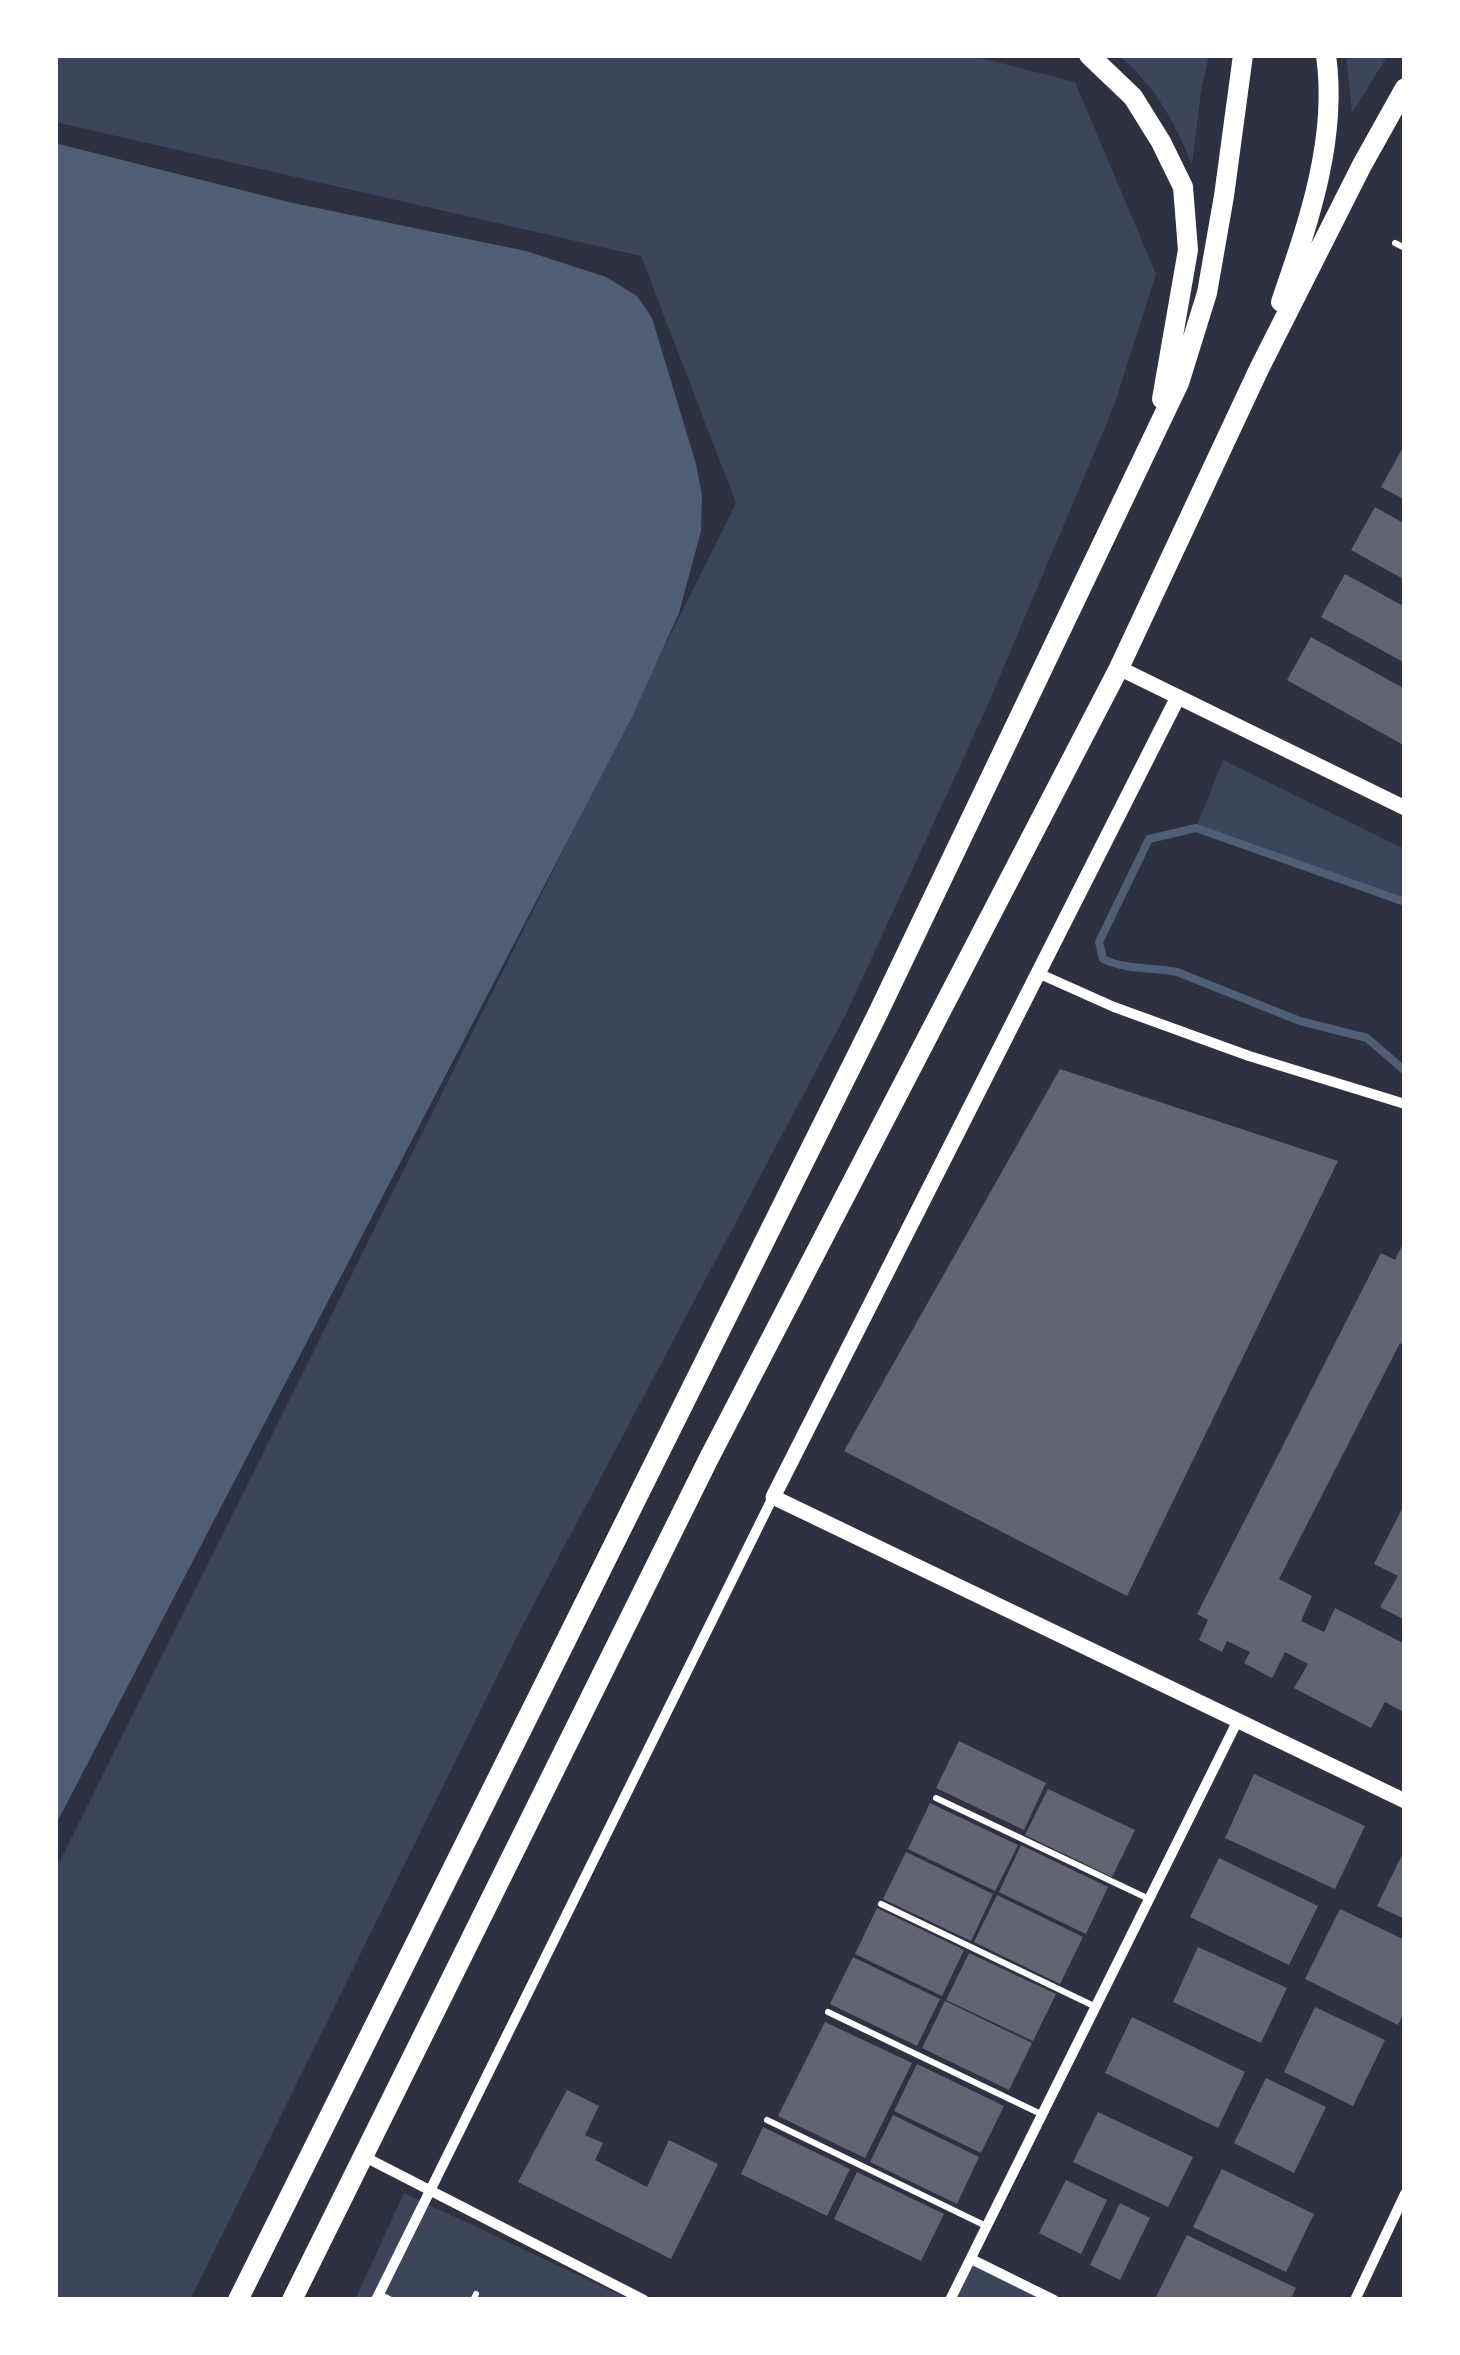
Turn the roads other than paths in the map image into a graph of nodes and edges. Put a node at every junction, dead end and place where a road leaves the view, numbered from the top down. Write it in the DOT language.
graph roads {
  1 [pos="1089,55"];
  2 [pos="1243,55"];
  3 [pos="1326,55"];
  4 [pos="1405,88"];
  5 [pos="1395,243"];
  6 [pos="1405,248"];
  7 [pos="1259,369"];
  8 [pos="1151,444"];
  9 [pos="1119,668"];
  10 [pos="1178,698"];
  11 [pos="1405,808"];
  12 [pos="1040,974"];
  13 [pos="1405,1104"];
  14 [pos="774,1496"];
  15 [pos="1238,1720"];
  16 [pos="936,1798"];
  17 [pos="1405,1802"];
  18 [pos="1149,1900"];
  19 [pos="882,1904"];
  20 [pos="1096,2006"];
  21 [pos="828,2012"];
  22 [pos="1043,2114"];
  23 [pos="767,2120"];
  24 [pos="362,2156"];
  25 [pos="430,2190"];
  26 [pos="1405,2194"];
  27 [pos="988,2227"];
  28 [pos="972,2259"];
  29 [pos="378,2297"];
  30 [pos="238,2300"];
  31 [pos="292,2300"];
  32 [pos="391,2300"];
  33 [pos="644,2300"];
  34 [pos="950,2300"];
  35 [pos="1054,2300"];
  36 [pos="1355,2300"];
  1 -- 8 [label="main road"];
  2 -- 8 [label="main road"];
  3 -- 7 [label="main road"];
  4 -- 7 [label="main road"];
  5 -- 6 [label="lane"];
  7 -- 9 [label="main road"];
  8 -- 30 [label="main road"];
  9 -- 10 [label="street"];
  9 -- 24 [label="main road"];
  10 -- 11 [label="street"];
  10 -- 12 [label="street"];
  12 -- 13 [label="street"];
  12 -- 14 [label="street"];
  14 -- 15 [label="street"];
  14 -- 25 [label="street"];
  15 -- 17 [label="street"];
  15 -- 18 [label="street"];
  16 -- 18 [label="lane"];
  18 -- 20 [label="street"];
  19 -- 20 [label="lane"];
  20 -- 22 [label="street"];
  21 -- 22 [label="lane"];
  22 -- 27 [label="street"];
  23 -- 27 [label="lane"];
  24 -- 25 [label="street"];
  24 -- 31 [label="main road"];
  25 -- 29 [label="street"];
  25 -- 33 [label="street"];
  26 -- 36 [label="street"];
  27 -- 28 [label="street"];
  28 -- 34 [label="street"];
  28 -- 35 [label="street"];
  29 -- 32 [label="lane"];
}
